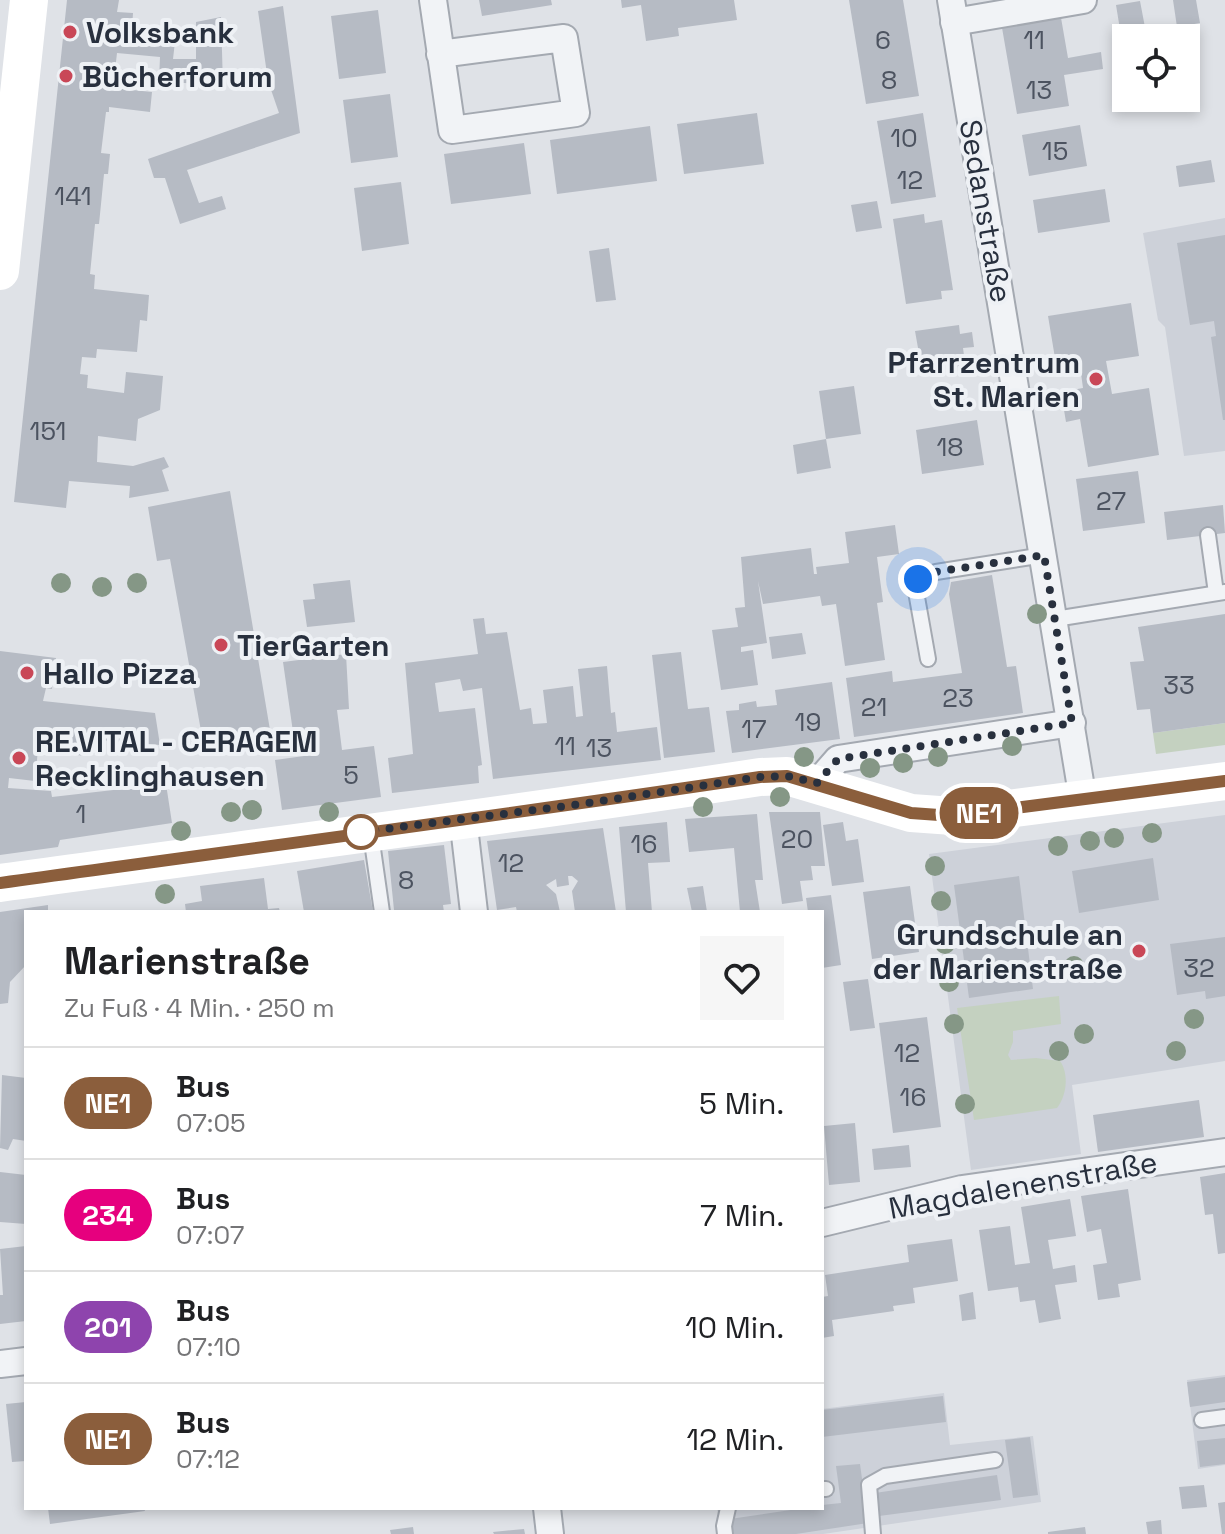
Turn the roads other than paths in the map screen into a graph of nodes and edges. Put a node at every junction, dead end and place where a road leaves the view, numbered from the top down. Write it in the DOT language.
graph roads {
  1 [pos="29,0"];
  2 [pos="433,0"];
  3 [pos="1083,0"];
  4 [pos="952,11"];
  5 [pos="440,54"];
  6 [pos="1,257"];
  7 [pos="1208,535"];
  8 [pos="1044,555"];
  9 [pos="1220,593"];
  10 [pos="1055,619"];
  11 [pos="928,659"];
  12 [pos="1072,723"];
  13 [pos="1225,781"];
  14 [pos="817,783"];
  15 [pos="1083,800"];
  16 [pos="463,818"];
  17 [pos="370,831"];
  18 [pos="0,883"];
  19 [pos="382,910"];
  20 [pos="474,910"];
  21 [pos="1225,1152"];
  22 [pos="824,1223"];
  23 [pos="24,1361"];
  24 [pos="0,1364"];
  25 [pos="1225,1417"];
  26 [pos="1202,1420"];
  27 [pos="995,1460"];
  28 [pos="547,1510"];
  29 [pos="728,1510"];
  30 [pos="550,1534"];
  31 [pos="725,1534"];
  32 [pos="873,1534"];
  1 -- 6 [label="street"];
  2 -- 5 [label="street"];
  3 -- 4 [label="street"];
  4 -- 8 [label="street, Sedanstraße"];
  5 -- 5 [label="street"];
  7 -- 9 [label="lane"];
  8 -- 10 [label="street, Sedanstraße"];
  8 -- 11 [label="lane"];
  9 -- 10 [label="lane"];
  10 -- 12 [label="street, Sedanstraße"];
  12 -- 14 [label="street"];
  12 -- 15 [label="street, Sedanstraße"];
  13 -- 15 [label="street"];
  14 -- 15 [label="street"];
  14 -- 16 [label="street"];
  16 -- 17 [label="street"];
  16 -- 20 [label="street"];
  17 -- 18 [label="street"];
  17 -- 19 [label="lane"];
  21 -- 22 [label="street, Magdalenenstraße"];
  23 -- 24 [label="street"];
  25 -- 26 [label="lane"];
  27 -- 32 [label="lane"];
  28 -- 30 [label="street"];
  29 -- 31 [label="lane"];
}
